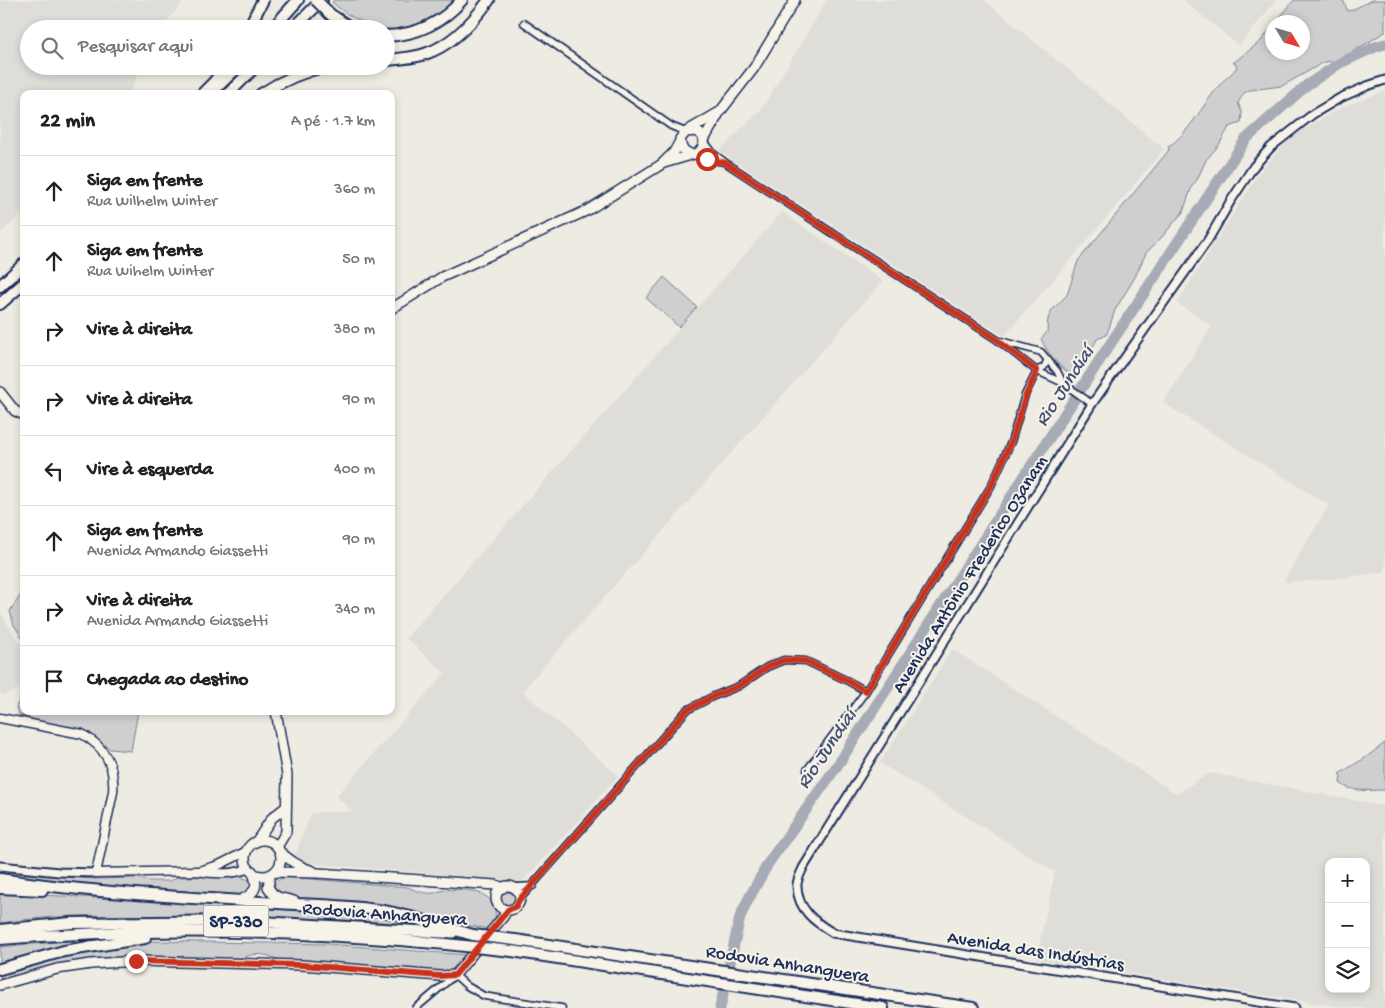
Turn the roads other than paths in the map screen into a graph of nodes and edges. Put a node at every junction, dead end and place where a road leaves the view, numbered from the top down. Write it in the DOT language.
graph roads {
  1 [pos="263,0"];
  2 [pos="298,0"];
  3 [pos="316,0"];
  4 [pos="322,0"];
  5 [pos="462,0"];
  6 [pos="489,0"];
  7 [pos="795,0"];
  8 [pos="253,20"];
  9 [pos="280,20"];
  10 [pos="302,20"];
  11 [pos="339,20"];
  12 [pos="524,23"];
  13 [pos="395,35"];
  14 [pos="395,59"];
  15 [pos="219,75"];
  16 [pos="230,75"];
  17 [pos="247,75"];
  18 [pos="300,75"];
  19 [pos="1385,80"];
  20 [pos="206,90"];
  21 [pos="214,90"];
  22 [pos="232,90"];
  23 [pos="268,90"];
  24 [pos="718,113"];
  25 [pos="671,126"];
  26 [pos="684,136"];
  27 [pos="704,140"];
  28 [pos="692,154"];
  29 [pos="726,163"];
  30 [pos="662,164"];
  31 [pos="20,268"];
  32 [pos="0,286"];
  33 [pos="20,286"];
  34 [pos="0,304"];
  35 [pos="395,306"];
  36 [pos="996,339"];
  37 [pos="1035,349"];
  38 [pos="1048,359"];
  39 [pos="1025,362"];
  40 [pos="1037,371"];
  41 [pos="1064,384"];
  42 [pos="0,392"];
  43 [pos="1092,404"];
  44 [pos="20,413"];
  45 [pos="866,691"];
  46 [pos="277,715"];
  47 [pos="0,718"];
  48 [pos="807,770"];
  49 [pos="286,807"];
  50 [pos="256,842"];
  51 [pos="279,850"];
  52 [pos="247,851"];
  53 [pos="0,866"];
  54 [pos="250,869"];
  55 [pos="197,871"];
  56 [pos="96,873"];
  57 [pos="317,873"];
  58 [pos="272,874"];
  59 [pos="0,879"];
  60 [pos="474,884"];
  61 [pos="533,886"];
  62 [pos="796,886"];
  63 [pos="0,888"];
  64 [pos="507,888"];
  65 [pos="110,892"];
  66 [pos="519,900"];
  67 [pos="239,901"];
  68 [pos="497,902"];
  69 [pos="304,903"];
  70 [pos="508,910"];
  71 [pos="497,924"];
  72 [pos="0,930"];
  73 [pos="211,931"];
  74 [pos="472,935"];
  75 [pos="0,938"];
  76 [pos="0,970"];
  77 [pos="455,975"];
  78 [pos="0,984"];
  79 [pos="416,1008"];
  80 [pos="562,1008"];
  81 [pos="883,1008"];
  82 [pos="973,1008"];
  83 [pos="1295,1008"];
  1 -- 8 [label="highway"];
  2 -- 9 [label="highway"];
  3 -- 11 [label="highway, bridge"];
  4 -- 10 [label="highway"];
  5 -- 13 [label="highway"];
  6 -- 14 [label="highway"];
  7 -- 24 [label="main road"];
  12 -- 25 [label="street"];
  15 -- 20 [label="highway"];
  16 -- 21 [label="highway"];
  17 -- 22 [label="highway"];
  18 -- 23 [label="highway"];
  19 -- 43 [label="street, Avenida Antônio Frederico Ozanam"];
  24 -- 26 [label="main road"];
  24 -- 27 [label="main road"];
  25 -- 26 [label="street"];
  25 -- 26 [label="street"];
  26 -- 27 [label="main road"];
  26 -- 28 [label="main road"];
  26 -- 30 [label="main road"];
  27 -- 28 [label="main road"];
  27 -- 29 [label="street"];
  28 -- 29 [label="street"];
  28 -- 30 [label="main road"];
  29 -- 36 [label="street"];
  30 -- 35 [label="main road"];
  31 -- 32 [label="highway"];
  33 -- 34 [label="highway"];
  36 -- 37 [label="street"];
  36 -- 39 [label="street"];
  37 -- 38 [label="street"];
  37 -- 39 [label="street"];
  38 -- 40 [label="street"];
  38 -- 41 [label="street"];
  39 -- 40 [label="street"];
  40 -- 41 [label="street"];
  40 -- 45 [label="street"];
  41 -- 43 [label="street"];
  42 -- 44 [label="main road"];
  43 -- 62 [label="street, Avenida Antônio Frederico Ozanam"];
  45 -- 48 [label="street"];
  45 -- 61 [label="street"];
  46 -- 49 [label="main road"];
  47 -- 56 [label="main road"];
  49 -- 50 [label="main road"];
  49 -- 51 [label="main road"];
  50 -- 51 [label="main road"];
  50 -- 52 [label="main road"];
  51 -- 57 [label="main road"];
  51 -- 58 [label="main road"];
  52 -- 54 [label="main road"];
  52 -- 55 [label="main road"];
  53 -- 56 [label="street"];
  54 -- 55 [label="main road"];
  54 -- 58 [label="main road"];
  54 -- 67 [label="main road"];
  55 -- 56 [label="main road"];
  57 -- 58 [label="main road"];
  57 -- 60 [label="main road"];
  58 -- 69 [label="main road"];
  59 -- 65 [label="highway"];
  60 -- 64 [label="main road"];
  60 -- 68 [label="main road"];
  61 -- 64 [label="street"];
  61 -- 66 [label="street"];
  62 -- 83 [label="street, Avenida das Indústrias"];
  63 -- 65 [label="highway"];
  64 -- 66 [label="main road"];
  64 -- 68 [label="main road"];
  65 -- 67 [label="highway"];
  66 -- 70 [label="main road"];
  67 -- 69 [label="highway"];
  68 -- 70 [label="main road"];
  68 -- 71 [label="main road"];
  69 -- 74 [label="highway"];
  70 -- 71 [label="main road"];
  71 -- 77 [label="main road"];
  72 -- 74 [label="highway, Rodovia Anhanguera / SP-330"];
  73 -- 75 [label="highway, Rodovia Anhanguera / SP-330"];
  73 -- 76 [label="highway"];
  73 -- 81 [label="highway, Rodovia Anhanguera / SP-330, bridge"];
  74 -- 82 [label="highway, Rodovia Anhanguera / SP-330, bridge"];
  77 -- 78 [label="main road"];
  77 -- 79 [label="street"];
  77 -- 80 [label="street"];
}
